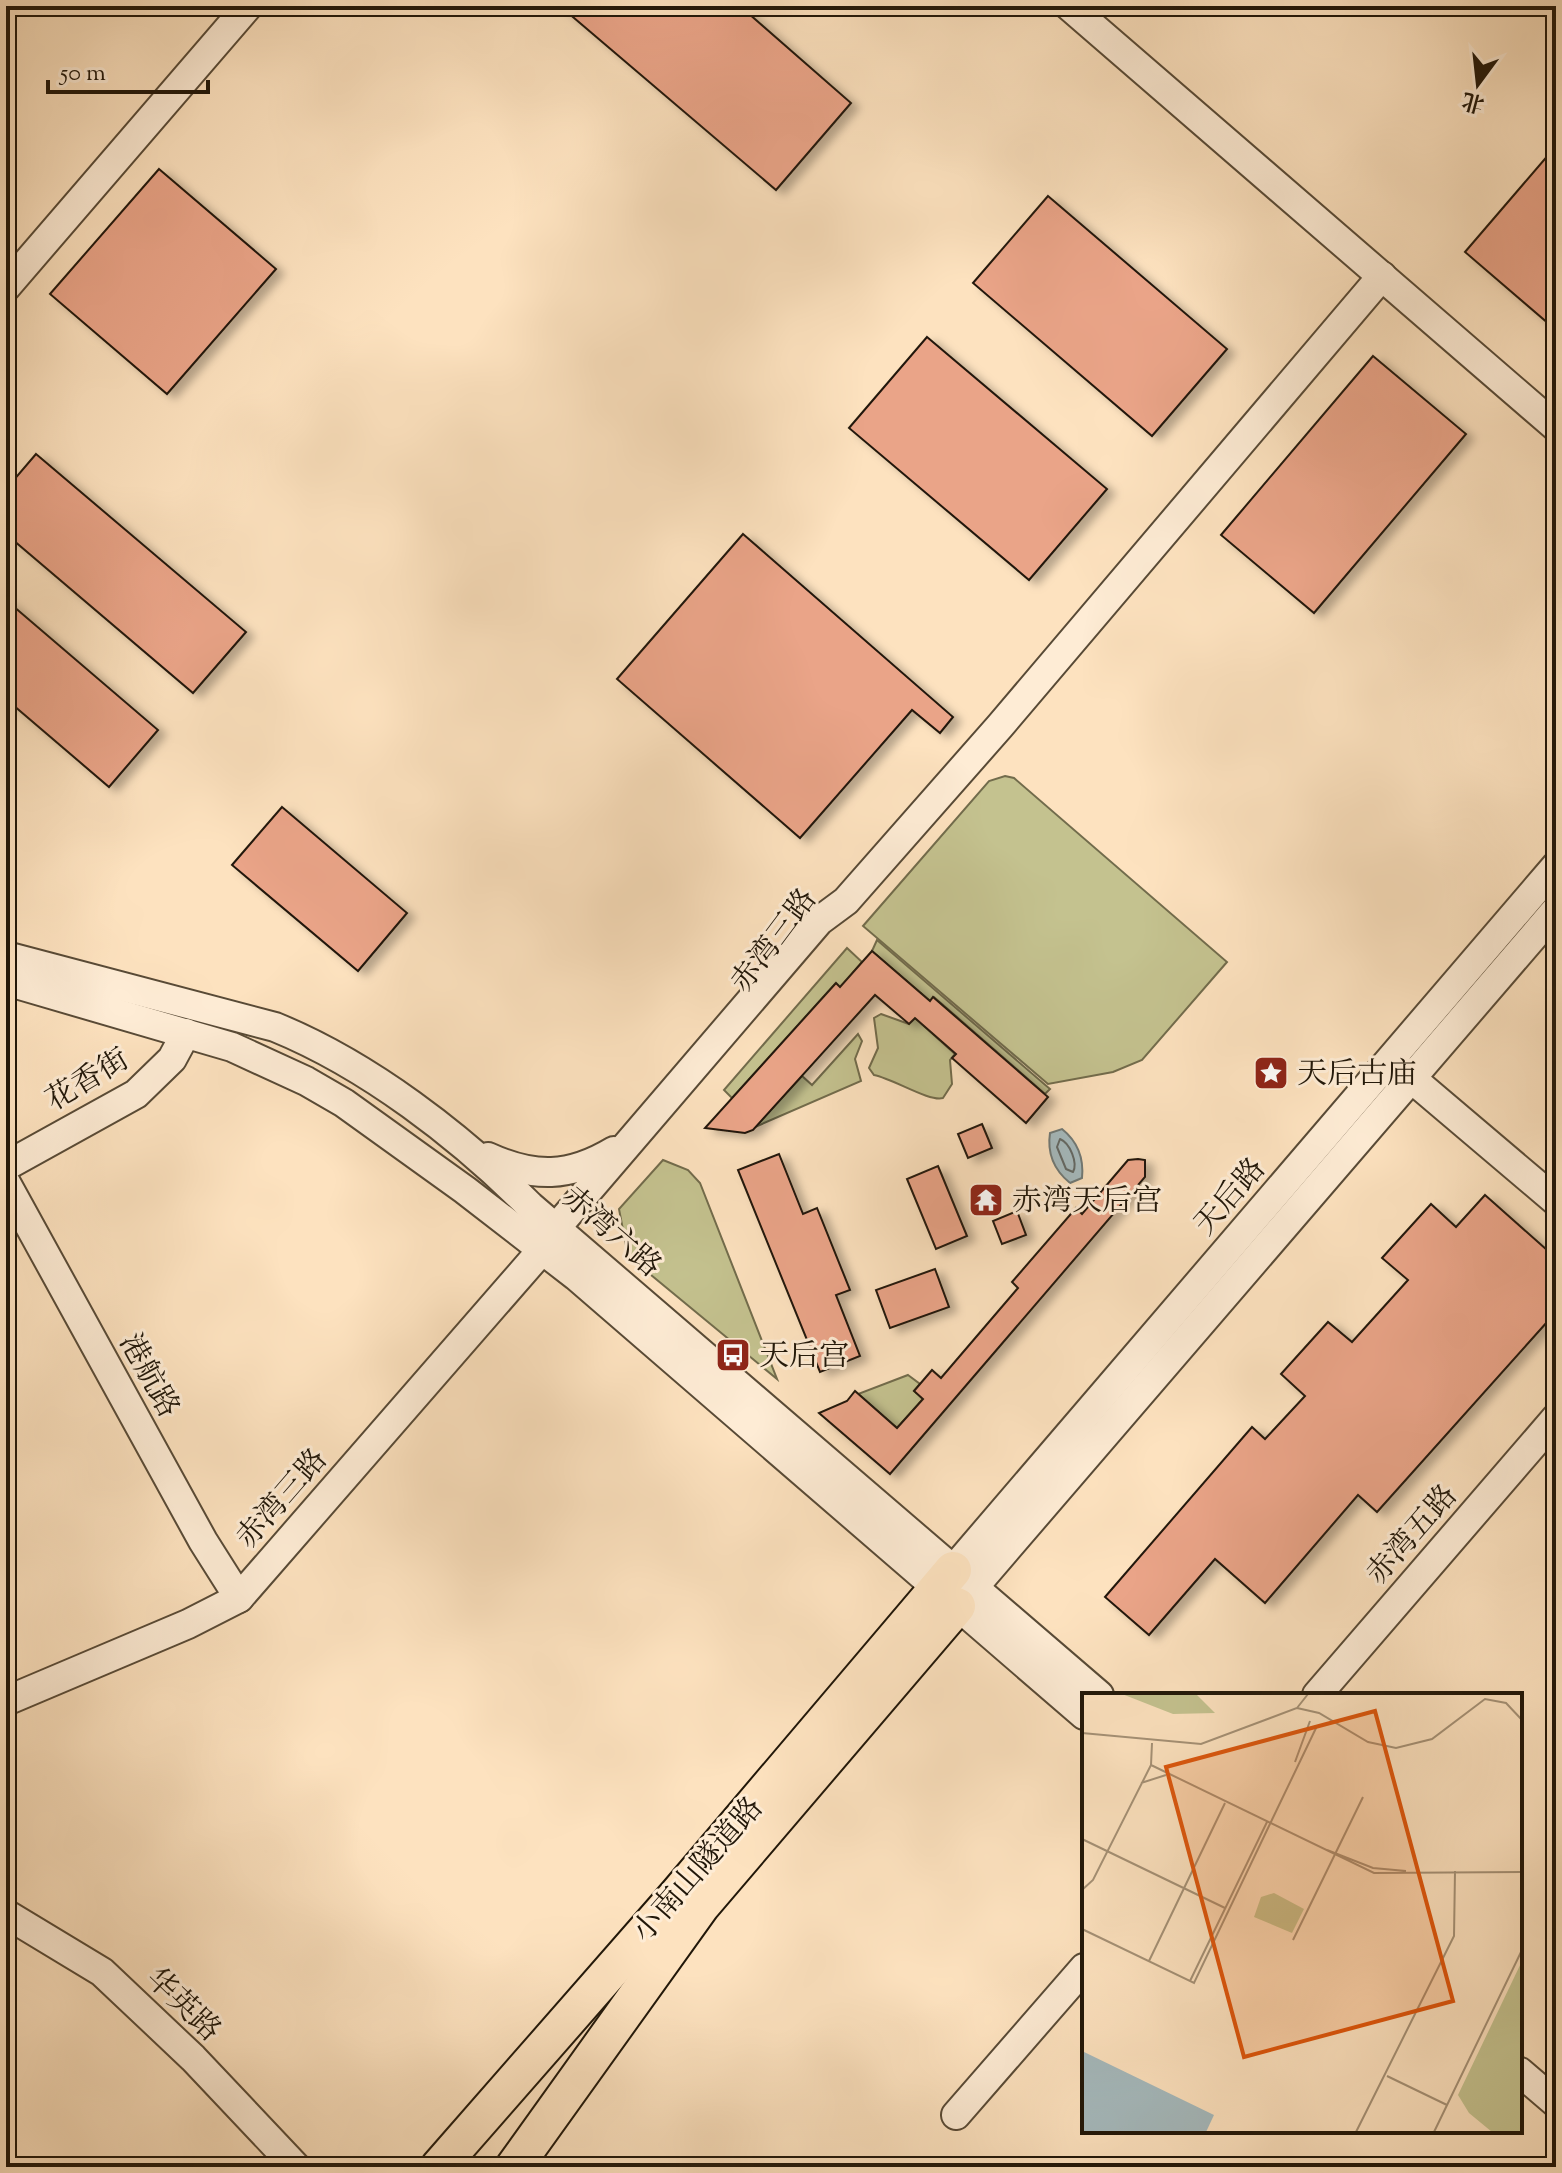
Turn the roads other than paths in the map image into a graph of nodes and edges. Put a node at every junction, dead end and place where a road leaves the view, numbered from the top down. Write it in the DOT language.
graph roads {
  1 [pos="248,6"];
  2 [pos="1069,6"];
  3 [pos="1382,276"];
  4 [pos="6,287"];
  5 [pos="1556,427"];
  6 [pos="1556,866"];
  7 [pos="846,901"];
  8 [pos="1556,910"];
  9 [pos="6,956"];
  10 [pos="6,981"];
  11 [pos="186,1033"];
  12 [pos="1390,1060"];
  13 [pos="1412,1078"];
  14 [pos="632,1140"];
  15 [pos="473,1151"];
  16 [pos="6,1166"];
  17 [pos="6,1183"];
  18 [pos="1556,1201"];
  19 [pos="556,1239"];
  20 [pos="1556,1418"];
  21 [pos="955,1588"];
  22 [pos="239,1598"];
  23 [pos="1096,1693"];
  24 [pos="1319,1693"];
  25 [pos="6,1701"];
  26 [pos="1082,1713"];
  27 [pos="6,1914"];
  28 [pos="1082,1970"];
  29 [pos="1522,2074"];
  30 [pos="1556,2103"];
  31 [pos="956,2115"];
  32 [pos="296,2167"];
  33 [pos="439,2167"];
  34 [pos="514,2167"];
  1 -- 4 [label="street"];
  2 -- 3 [label="street"];
  3 -- 5 [label="street"];
  3 -- 7 [label="street"];
  6 -- 12 [label="street, 天后路"];
  7 -- 14 [label="street, 赤湾三路"];
  7 -- 19 [label="street, 赤湾三路"];
  8 -- 13 [label="street, 天后路"];
  9 -- 15 [label="street, 赤湾六路"];
  10 -- 11 [label="street, 赤湾六路"];
  11 -- 16 [label="street, 花香街"];
  11 -- 19 [label="street, 赤湾六路"];
  12 -- 13 [label="street"];
  12 -- 21 [label="street, 天后路"];
  13 -- 18 [label="street"];
  13 -- 21 [label="street, 天后路"];
  14 -- 15 [label="street"];
  14 -- 19 [label="street, 赤湾三路"];
  15 -- 19 [label="street, 赤湾六路"];
  17 -- 22 [label="street, 港航路"];
  19 -- 21 [label="street, 赤湾六路"];
  19 -- 22 [label="street, 赤湾三路"];
  20 -- 24 [label="street, 赤湾五路"];
  21 -- 23 [label="street, 赤湾六路"];
  21 -- 26 [label="street, 赤湾六路"];
  21 -- 33 [label="main road, 小南山隧道路"];
  21 -- 34 [label="main road, 小南山隧道路"];
  22 -- 25 [label="street, 赤湾三路"];
  27 -- 32 [label="street, 华英路"];
  28 -- 31 [label="street"];
  29 -- 30 [label="street"];
}
